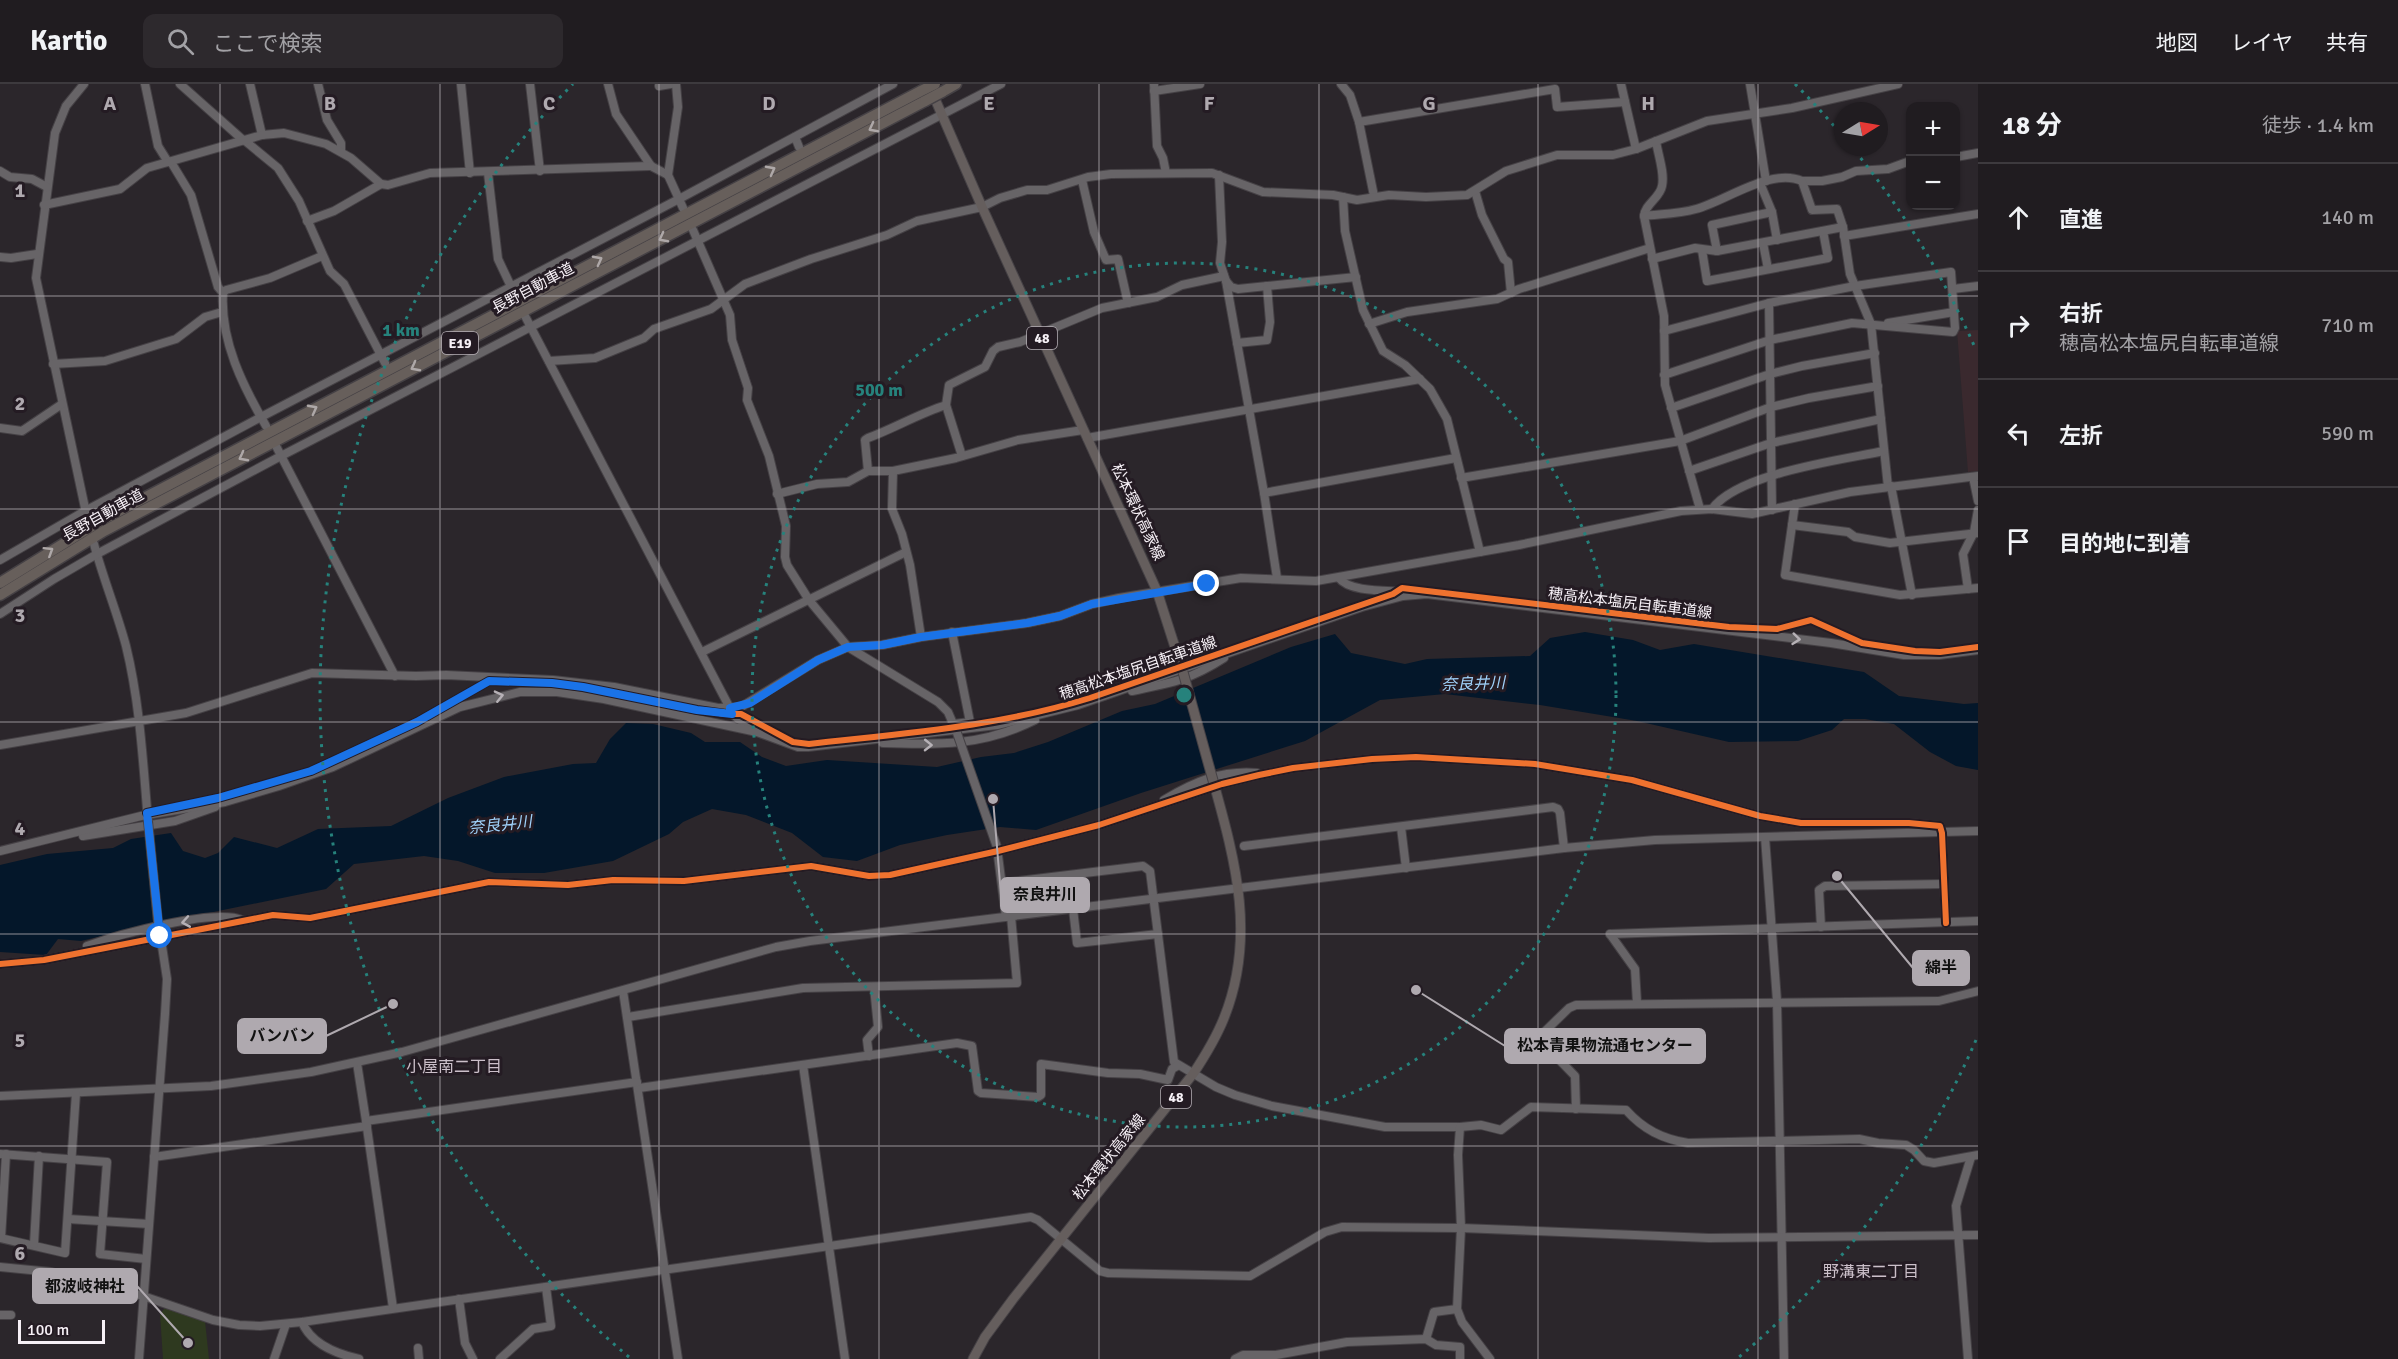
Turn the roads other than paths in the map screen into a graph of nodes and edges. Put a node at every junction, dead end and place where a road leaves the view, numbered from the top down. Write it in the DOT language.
graph roads {
  1 [pos="84,84"];
  2 [pos="145,84"];
  3 [pos="180,84"];
  4 [pos="250,84"];
  5 [pos="318,84"];
  6 [pos="461,84"];
  7 [pos="530,84"];
  8 [pos="608,84"];
  9 [pos="671,84"];
  10 [pos="676,84"];
  11 [pos="893,84"];
  12 [pos="957,84"];
  13 [pos="1001,84"];
  14 [pos="1200,84"];
  15 [pos="1341,84"];
  16 [pos="1621,84"];
  17 [pos="1750,84"];
  18 [pos="1898,84"];
  19 [pos="659,86"];
  20 [pos="1154,87"];
  21 [pos="939,88"];
  22 [pos="925,92"];
  23 [pos="1625,102"];
  24 [pos="1755,113"];
  25 [pos="943,115"];
  26 [pos="1359,122"];
  27 [pos="262,135"];
  28 [pos="795,137"];
  29 [pos="244,140"];
  30 [pos="1656,141"];
  31 [pos="799,147"];
  32 [pos="1636,149"];
  33 [pos="340,151"];
  34 [pos="1978,153"];
  35 [pos="1960,156"];
  36 [pos="169,162"];
  37 [pos="1906,163"];
  38 [pos="651,166"];
  39 [pos="0,171"];
  40 [pos="540,171"];
  41 [pos="488,172"];
  42 [pos="808,172"];
  43 [pos="470,173"];
  44 [pos="1166,173"];
  45 [pos="668,175"];
  46 [pos="1219,175"];
  47 [pos="1082,180"];
  48 [pos="1802,181"];
  49 [pos="811,182"];
  50 [pos="1763,182"];
  51 [pos="381,184"];
  52 [pos="46,187"];
  53 [pos="1474,191"];
  54 [pos="1374,196"];
  55 [pos="1343,197"];
  56 [pos="679,200"];
  57 [pos="44,205"];
  58 [pos="982,207"];
  59 [pos="683,208"];
  60 [pos="1772,212"];
  61 [pos="1978,214"];
  62 [pos="1644,216"];
  63 [pos="307,221"];
  64 [pos="1842,227"];
  65 [pos="693,230"];
  66 [pos="1823,231"];
  67 [pos="1844,236"];
  68 [pos="698,240"];
  69 [pos="1778,240"];
  70 [pos="1762,243"];
  71 [pos="1650,248"];
  72 [pos="1702,250"];
  73 [pos="1717,251"];
  74 [pos="38,254"];
  75 [pos="0,256"];
  76 [pos="322,256"];
  77 [pos="1652,259"];
  78 [pos="1768,269"];
  79 [pos="1356,277"];
  80 [pos="1225,279"];
  81 [pos="1855,285"];
  82 [pos="1978,285"];
  83 [pos="1267,286"];
  84 [pos="511,287"];
  85 [pos="1953,289"];
  86 [pos="223,293"];
  87 [pos="1511,293"];
  88 [pos="516,297"];
  89 [pos="724,301"];
  90 [pos="1128,303"];
  91 [pos="1769,303"];
  92 [pos="222,312"];
  93 [pos="1954,312"];
  94 [pos="525,316"];
  95 [pos="1369,324"];
  96 [pos="1874,325"];
  97 [pos="531,327"];
  98 [pos="1664,331"];
  99 [pos="1040,334"];
  100 [pos="1770,340"];
  101 [pos="1237,343"];
  102 [pos="1875,353"];
  103 [pos="381,354"];
  104 [pos="549,361"];
  105 [pos="385,363"];
  106 [pos="53,364"];
  107 [pos="1770,374"];
  108 [pos="1664,375"];
  109 [pos="1420,379"];
  110 [pos="1878,386"];
  111 [pos="62,404"];
  112 [pos="946,405"];
  113 [pos="1671,408"];
  114 [pos="1771,408"];
  115 [pos="1248,409"];
  116 [pos="261,417"];
  117 [pos="1881,419"];
  118 [pos="266,426"];
  119 [pos="0,428"];
  120 [pos="1085,434"];
  121 [pos="1680,441"];
  122 [pos="1771,443"];
  123 [pos="276,446"];
  124 [pos="1884,452"];
  125 [pos="281,456"];
  126 [pos="962,456"];
  127 [pos="1456,458"];
  128 [pos="868,471"];
  129 [pos="892,471"];
  130 [pos="1689,471"];
  131 [pos="1772,476"];
  132 [pos="1976,476"];
  133 [pos="1461,478"];
  134 [pos="1889,487"];
  135 [pos="1264,493"];
  136 [pos="777,494"];
  137 [pos="1978,501"];
  138 [pos="1795,504"];
  139 [pos="1700,509"];
  140 [pos="1712,509"];
  141 [pos="1772,510"];
  142 [pos="1978,510"];
  143 [pos="85,511"];
  144 [pos="88,522"];
  145 [pos="1792,525"];
  146 [pos="1976,532"];
  147 [pos="1901,541"];
  148 [pos="94,544"];
  149 [pos="906,552"];
  150 [pos="1480,552"];
  151 [pos="97,554"];
  152 [pos="0,560"];
  153 [pos="1277,578"];
  154 [pos="1339,578"];
  155 [pos="0,583"];
  156 [pos="1978,588"];
  157 [pos="1968,589"];
  158 [pos="1157,591"];
  159 [pos="0,594"];
  160 [pos="1419,594"];
  161 [pos="1912,595"];
  162 [pos="809,600"];
  163 [pos="0,614"];
  164 [pos="952,632"];
  165 [pos="921,637"];
  166 [pos="848,647"];
  167 [pos="1238,650"];
  168 [pos="1978,650"];
  169 [pos="702,652"];
  170 [pos="1182,671"];
  171 [pos="395,676"];
  172 [pos="1116,692"];
  173 [pos="730,708"];
  174 [pos="1041,716"];
  175 [pos="139,723"];
  176 [pos="955,730"];
  177 [pos="762,734"];
  178 [pos="870,741"];
  179 [pos="0,745"];
  180 [pos="1264,774"];
  181 [pos="1214,786"];
  182 [pos="225,802"];
  183 [pos="1161,804"];
  184 [pos="146,818"];
  185 [pos="1401,827"];
  186 [pos="1978,831"];
  187 [pos="1942,833"];
  188 [pos="1765,837"];
  189 [pos="55,838"];
  190 [pos="1244,846"];
  191 [pos="1564,848"];
  192 [pos="998,849"];
  193 [pos="0,851"];
  194 [pos="1406,868"];
  195 [pos="1002,883"];
  196 [pos="1944,884"];
  197 [pos="1239,888"];
  198 [pos="1153,899"];
  199 [pos="1072,909"];
  200 [pos="1008,916"];
  201 [pos="243,920"];
  202 [pos="1978,921"];
  203 [pos="1946,923"];
  204 [pos="1821,927"];
  205 [pos="1772,928"];
  206 [pos="160,934"];
  207 [pos="1158,934"];
  208 [pos="82,951"];
  209 [pos="0,964"];
  210 [pos="874,987"];
  211 [pos="623,991"];
  212 [pos="1978,991"];
  213 [pos="1777,1001"];
  214 [pos="1638,1003"];
  215 [pos="628,1017"];
  216 [pos="869,1056"];
  217 [pos="357,1063"];
  218 [pos="803,1065"];
  219 [pos="1177,1066"];
  220 [pos="1193,1074"];
  221 [pos="638,1085"];
  222 [pos="159,1089"];
  223 [pos="76,1093"];
  224 [pos="0,1096"];
  225 [pos="1576,1109"];
  226 [pos="366,1123"];
  227 [pos="1460,1127"];
  228 [pos="1779,1141"];
  229 [pos="3,1154"];
  230 [pos="39,1156"];
  231 [pos="1975,1156"];
  232 [pos="154,1157"];
  233 [pos="72,1159"];
  234 [pos="68,1219"];
  235 [pos="103,1220"];
  236 [pos="149,1224"];
  237 [pos="1461,1228"];
  238 [pos="1978,1235"];
  239 [pos="1958,1236"];
  240 [pos="0,1238"];
  241 [pos="1781,1238"];
  242 [pos="1062,1240"];
  243 [pos="33,1244"];
  244 [pos="829,1246"];
  245 [pos="146,1258"];
  246 [pos="0,1266"];
  247 [pos="663,1270"];
  248 [pos="546,1287"];
  249 [pos="143,1296"];
  250 [pos="459,1299"];
  251 [pos="393,1308"];
  252 [pos="1457,1309"];
  253 [pos="0,1315"];
  254 [pos="11,1315"];
  255 [pos="302,1322"];
  256 [pos="286,1324"];
  257 [pos="1426,1339"];
  258 [pos="418,1348"];
  259 [pos="139,1359"];
  260 [pos="274,1359"];
  261 [pos="359,1359"];
  262 [pos="419,1359"];
  263 [pos="473,1359"];
  264 [pos="500,1359"];
  265 [pos="678,1359"];
  266 [pos="845,1359"];
  267 [pos="974,1359"];
  268 [pos="1234,1359"];
  269 [pos="1460,1359"];
  270 [pos="1490,1359"];
  271 [pos="1784,1359"];
  272 [pos="1968,1359"];
  1 -- 52 [label="street"];
  2 -- 36 [label="street"];
  3 -- 29 [label="street"];
  4 -- 27 [label="street"];
  5 -- 33 [label="street"];
  6 -- 43 [label="street"];
  7 -- 40 [label="street"];
  8 -- 38 [label="street"];
  9 -- 19 [label="street"];
  10 -- 45 [label="street"];
  11 -- 28 [label="street"];
  12 -- 21 [label="highway, 長野自動車道 / E19"];
  13 -- 25 [label="street"];
  14 -- 20 [label="street"];
  15 -- 26 [label="street"];
  16 -- 23 [label="street"];
  17 -- 24 [label="street"];
  18 -- 24 [label="street"];
  20 -- 44 [label="street"];
  21 -- 22 [label="highway, 長野自動車道 / E19, bridge"];
  22 -- 25 [label="main road, 松本環状高家線 / 48"];
  155 -- 22 [label="highway, 長野自動車道 / E19, one-way"];
  22 -- 159 [label="highway, 長野自動車道 / E19, one-way"];
  23 -- 26 [label="street"];
  23 -- 32 [label="street"];
  24 -- 30 [label="street"];
  24 -- 50 [label="street"];
  25 -- 49 [label="street"];
  25 -- 58 [label="main road, 松本環状高家線 / 48"];
  26 -- 54 [label="street"];
  27 -- 29 [label="street"];
  27 -- 33 [label="street"];
  28 -- 31 [label="street"];
  28 -- 56 [label="street"];
  29 -- 36 [label="street"];
  29 -- 63 [label="street"];
  30 -- 32 [label="street"];
  30 -- 62 [label="street"];
  32 -- 53 [label="street"];
  33 -- 51 [label="street"];
  34 -- 35 [label="street"];
  36 -- 57 [label="street"];
  36 -- 86 [label="street"];
  37 -- 48 [label="street"];
  38 -- 40 [label="street"];
  38 -- 45 [label="street"];
  39 -- 52 [label="street"];
  40 -- 41 [label="street"];
  41 -- 43 [label="street"];
  41 -- 84 [label="street"];
  42 -- 49 [label="street"];
  43 -- 51 [label="street"];
  44 -- 46 [label="street"];
  44 -- 47 [label="street"];
  45 -- 56 [label="street"];
  46 -- 55 [label="street"];
  46 -- 80 [label="street"];
  47 -- 58 [label="street"];
  47 -- 90 [label="street"];
  48 -- 50 [label="street"];
  48 -- 64 [label="street"];
  49 -- 68 [label="street"];
  50 -- 60 [label="street"];
  50 -- 62 [label="street"];
  51 -- 63 [label="street"];
  52 -- 57 [label="street"];
  53 -- 54 [label="street"];
  53 -- 87 [label="street"];
  54 -- 55 [label="street"];
  55 -- 79 [label="street"];
  56 -- 59 [label="street"];
  56 -- 84 [label="street"];
  57 -- 74 [label="street"];
  58 -- 89 [label="street"];
  58 -- 99 [label="main road, 松本環状高家線 / 48"];
  60 -- 69 [label="street"];
  60 -- 73 [label="street"];
  61 -- 67 [label="street"];
  62 -- 71 [label="street"];
  63 -- 76 [label="street"];
  64 -- 66 [label="street"];
  64 -- 67 [label="street"];
  65 -- 68 [label="street"];
  66 -- 69 [label="street"];
  66 -- 78 [label="street"];
  67 -- 81 [label="street"];
  68 -- 89 [label="street"];
  68 -- 97 [label="street"];
  69 -- 70 [label="street"];
  70 -- 73 [label="street"];
  70 -- 78 [label="street"];
  71 -- 77 [label="street"];
  71 -- 87 [label="street"];
  72 -- 73 [label="street"];
  72 -- 77 [label="street"];
  72 -- 78 [label="street"];
  74 -- 75 [label="street"];
  74 -- 106 [label="street"];
  76 -- 86 [label="street"];
  76 -- 103 [label="street"];
  77 -- 98 [label="street"];
  79 -- 83 [label="street"];
  79 -- 95 [label="street"];
  80 -- 83 [label="street"];
  80 -- 90 [label="street"];
  80 -- 101 [label="street"];
  81 -- 85 [label="street"];
  81 -- 91 [label="street"];
  81 -- 96 [label="street"];
  82 -- 85 [label="street"];
  83 -- 101 [label="street"];
  84 -- 88 [label="street"];
  84 -- 103 [label="street"];
  85 -- 93 [label="street"];
  86 -- 92 [label="street"];
  87 -- 95 [label="street"];
  89 -- 104 [label="street"];
  89 -- 136 [label="street"];
  90 -- 99 [label="street"];
  91 -- 98 [label="street"];
  91 -- 100 [label="street"];
  92 -- 106 [label="street"];
  92 -- 116 [label="street"];
  93 -- 96 [label="street"];
  93 -- 96 [label="street"];
  94 -- 97 [label="street"];
  95 -- 109 [label="street"];
  96 -- 100 [label="street"];
  96 -- 102 [label="street"];
  97 -- 104 [label="street"];
  97 -- 125 [label="street"];
  98 -- 108 [label="street"];
  99 -- 112 [label="street"];
  99 -- 120 [label="main road, 松本環状高家線 / 48"];
  100 -- 107 [label="street"];
  100 -- 108 [label="street"];
  101 -- 115 [label="street"];
  102 -- 107 [label="street"];
  102 -- 110 [label="street"];
  103 -- 105 [label="street"];
  103 -- 116 [label="street"];
  104 -- 169 [label="street"];
  106 -- 111 [label="street"];
  107 -- 113 [label="street"];
  107 -- 114 [label="street"];
  108 -- 113 [label="street"];
  109 -- 115 [label="street"];
  109 -- 127 [label="street"];
  110 -- 114 [label="street"];
  110 -- 117 [label="street"];
  111 -- 119 [label="street"];
  111 -- 143 [label="street"];
  112 -- 126 [label="street"];
  112 -- 128 [label="street"];
  113 -- 121 [label="street"];
  114 -- 121 [label="street"];
  114 -- 122 [label="street"];
  115 -- 120 [label="street"];
  115 -- 135 [label="street"];
  116 -- 118 [label="street"];
  116 -- 143 [label="street"];
  117 -- 122 [label="street"];
  117 -- 124 [label="street"];
  120 -- 126 [label="street"];
  120 -- 158 [label="main road, 松本環状高家線 / 48"];
  121 -- 130 [label="street"];
  121 -- 133 [label="street"];
  122 -- 130 [label="street"];
  122 -- 131 [label="street"];
  123 -- 125 [label="street"];
  124 -- 131 [label="street"];
  124 -- 134 [label="street"];
  125 -- 151 [label="street"];
  125 -- 171 [label="street"];
  126 -- 129 [label="street"];
  127 -- 133 [label="street"];
  127 -- 135 [label="street"];
  128 -- 129 [label="street"];
  128 -- 136 [label="street"];
  129 -- 149 [label="street"];
  130 -- 139 [label="street"];
  131 -- 140 [label="street"];
  131 -- 141 [label="street"];
  132 -- 134 [label="street"];
  132 -- 137 [label="street"];
  133 -- 150 [label="street"];
  134 -- 138 [label="street"];
  134 -- 147 [label="street"];
  135 -- 153 [label="street"];
  136 -- 162 [label="street"];
  138 -- 141 [label="street"];
  138 -- 145 [label="street"];
  139 -- 140 [label="street"];
  139 -- 150 [label="street"];
  140 -- 141 [label="street"];
  142 -- 146 [label="street"];
  143 -- 144 [label="street"];
  143 -- 152 [label="street"];
  145 -- 147 [label="street"];
  145 -- 161 [label="street"];
  146 -- 147 [label="street"];
  146 -- 157 [label="street"];
  147 -- 161 [label="street"];
  148 -- 151 [label="street"];
  149 -- 162 [label="street"];
  149 -- 165 [label="street"];
  150 -- 154 [label="street"];
  151 -- 163 [label="street"];
  151 -- 175 [label="street"];
  153 -- 154 [label="street"];
  153 -- 158 [label="street"];
  154 -- 160 [label="street"];
  156 -- 157 [label="street"];
  157 -- 161 [label="street"];
  158 -- 164 [label="street"];
  158 -- 170 [label="main road, 松本環状高家線 / 48"];
  160 -- 167 [label="street"];
  160 -- 168 [label="street, one-way"];
  162 -- 166 [label="street"];
  162 -- 169 [label="street"];
  164 -- 165 [label="street"];
  164 -- 176 [label="street"];
  165 -- 166 [label="street"];
  166 -- 173 [label="street"];
  166 -- 176 [label="street"];
  167 -- 170 [label="street"];
  167 -- 172 [label="street"];
  169 -- 173 [label="street"];
  170 -- 172 [label="street"];
  170 -- 181 [label="main road, 松本環状高家線 / 48, bridge"];
  171 -- 173 [label="street"];
  171 -- 175 [label="street"];
  172 -- 174 [label="street"];
  173 -- 177 [label="street"];
  174 -- 176 [label="street"];
  178 -- 174 [label="street, one-way"];
  175 -- 179 [label="street"];
  175 -- 184 [label="street"];
  176 -- 178 [label="street"];
  176 -- 192 [label="street, bridge"];
  177 -- 178 [label="street"];
  182 -- 177 [label="street, one-way"];
  180 -- 181 [label="street"];
  180 -- 183 [label="street"];
  180 -- 187 [label="street"];
  181 -- 183 [label="street"];
  181 -- 197 [label="main road, 松本環状高家線 / 48"];
  182 -- 184 [label="street"];
  182 -- 189 [label="street"];
  183 -- 192 [label="street"];
  184 -- 189 [label="street"];
  184 -- 206 [label="street, bridge"];
  185 -- 190 [label="street"];
  185 -- 191 [label="street"];
  185 -- 194 [label="street"];
  186 -- 187 [label="street"];
  187 -- 188 [label="street"];
  187 -- 196 [label="street"];
  188 -- 191 [label="street"];
  188 -- 205 [label="street"];
  189 -- 193 [label="street"];
  191 -- 194 [label="street"];
  192 -- 195 [label="street"];
  192 -- 201 [label="street"];
  194 -- 197 [label="street"];
  195 -- 198 [label="street"];
  195 -- 200 [label="street"];
  196 -- 203 [label="street"];
  196 -- 204 [label="street"];
  197 -- 198 [label="street"];
  197 -- 220 [label="main road, 松本環状高家線 / 48"];
  198 -- 199 [label="street"];
  198 -- 207 [label="street"];
  199 -- 200 [label="street"];
  199 -- 207 [label="street"];
  200 -- 210 [label="street"];
  200 -- 211 [label="street"];
  201 -- 206 [label="street"];
  201 -- 208 [label="street, one-way"];
  202 -- 203 [label="street"];
  203 -- 204 [label="street"];
  204 -- 205 [label="street"];
  205 -- 213 [label="street"];
  205 -- 214 [label="street"];
  206 -- 208 [label="street"];
  206 -- 222 [label="street"];
  207 -- 219 [label="street"];
  208 -- 209 [label="street"];
  210 -- 215 [label="street"];
  210 -- 216 [label="street"];
  211 -- 215 [label="street"];
  211 -- 217 [label="street"];
  212 -- 213 [label="street"];
  213 -- 214 [label="street"];
  213 -- 228 [label="street"];
  214 -- 225 [label="street"];
  215 -- 221 [label="street"];
  216 -- 218 [label="street"];
  216 -- 219 [label="street"];
  217 -- 222 [label="street"];
  217 -- 226 [label="street"];
  218 -- 221 [label="street"];
  218 -- 244 [label="street"];
  219 -- 220 [label="street"];
  220 -- 227 [label="street"];
  220 -- 242 [label="main road, 松本環状高家線 / 48"];
  221 -- 226 [label="street"];
  221 -- 247 [label="street"];
  222 -- 223 [label="street"];
  222 -- 232 [label="street"];
  223 -- 224 [label="street"];
  223 -- 233 [label="street"];
  225 -- 227 [label="street"];
  225 -- 228 [label="street"];
  226 -- 232 [label="street"];
  226 -- 251 [label="street"];
  227 -- 237 [label="street"];
  228 -- 231 [label="street"];
  228 -- 241 [label="street"];
  229 -- 230 [label="street"];
  229 -- 240 [label="street"];
  230 -- 233 [label="street"];
  230 -- 243 [label="street"];
  231 -- 239 [label="street"];
  232 -- 236 [label="street"];
  233 -- 234 [label="street"];
  233 -- 235 [label="street"];
  234 -- 235 [label="street"];
  234 -- 243 [label="street"];
  235 -- 236 [label="street"];
  235 -- 245 [label="street"];
  236 -- 245 [label="street"];
  237 -- 241 [label="street"];
  237 -- 242 [label="street"];
  237 -- 252 [label="street"];
  238 -- 239 [label="street"];
  239 -- 241 [label="street"];
  239 -- 272 [label="street"];
  240 -- 243 [label="street"];
  241 -- 271 [label="street"];
  242 -- 244 [label="street"];
  242 -- 267 [label="main road, 松本環状高家線 / 48"];
  244 -- 247 [label="street"];
  244 -- 266 [label="street"];
  245 -- 249 [label="street"];
  246 -- 249 [label="street"];
  247 -- 248 [label="street"];
  247 -- 265 [label="street"];
  248 -- 250 [label="street"];
  248 -- 264 [label="street"];
  249 -- 256 [label="street"];
  249 -- 259 [label="street"];
  250 -- 251 [label="street"];
  250 -- 263 [label="street"];
  251 -- 255 [label="street"];
  252 -- 257 [label="street"];
  252 -- 270 [label="street"];
  253 -- 254 [label="street"];
  255 -- 256 [label="street"];
  255 -- 261 [label="street"];
  256 -- 260 [label="street"];
  257 -- 268 [label="street"];
  257 -- 269 [label="street"];
  258 -- 262 [label="street"];
}
